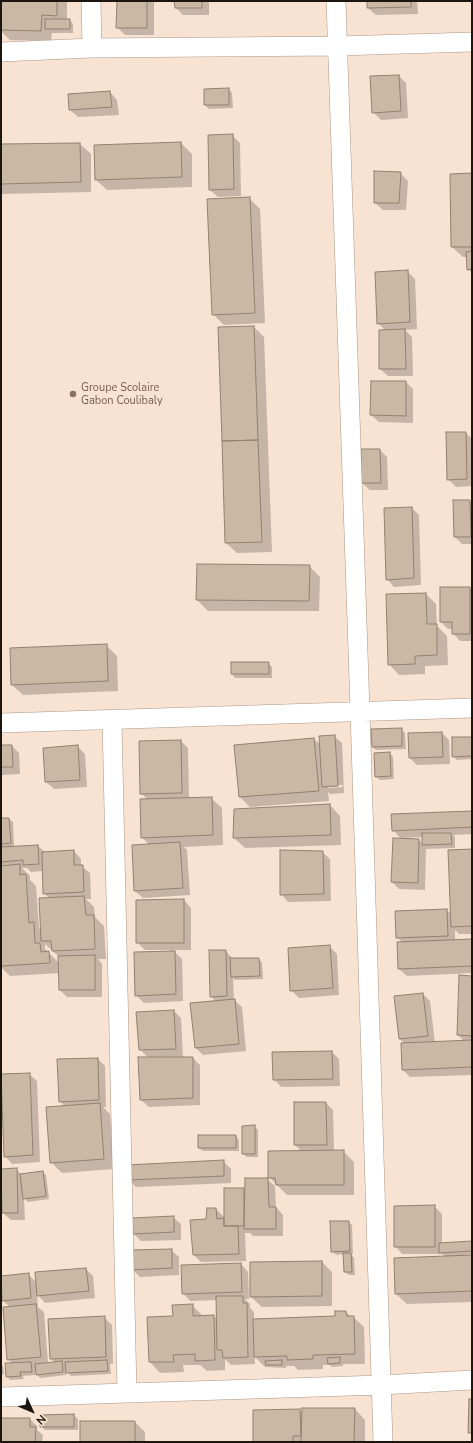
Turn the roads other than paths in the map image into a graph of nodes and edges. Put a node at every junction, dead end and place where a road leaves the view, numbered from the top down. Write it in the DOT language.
graph roads {
  1 [pos="91,1"];
  2 [pos="336,1"];
  3 [pos="472,42"];
  4 [pos="338,46"];
  5 [pos="92,48"];
  6 [pos="1,52"];
  7 [pos="472,708"];
  8 [pos="360,711"];
  9 [pos="112,720"];
  10 [pos="1,723"];
  11 [pos="472,1380"];
  12 [pos="381,1385"];
  13 [pos="127,1392"];
  14 [pos="1,1396"];
  15 [pos="383,1442"];
  1 -- 5 [label="street"];
  2 -- 4 [label="street"];
  3 -- 4 [label="street"];
  4 -- 5 [label="street"];
  4 -- 8 [label="street"];
  5 -- 6 [label="street"];
  7 -- 8 [label="street"];
  8 -- 9 [label="street"];
  8 -- 12 [label="street"];
  9 -- 10 [label="street"];
  9 -- 13 [label="street"];
  11 -- 12 [label="street"];
  12 -- 13 [label="street"];
  12 -- 15 [label="street"];
  13 -- 14 [label="street"];
}
